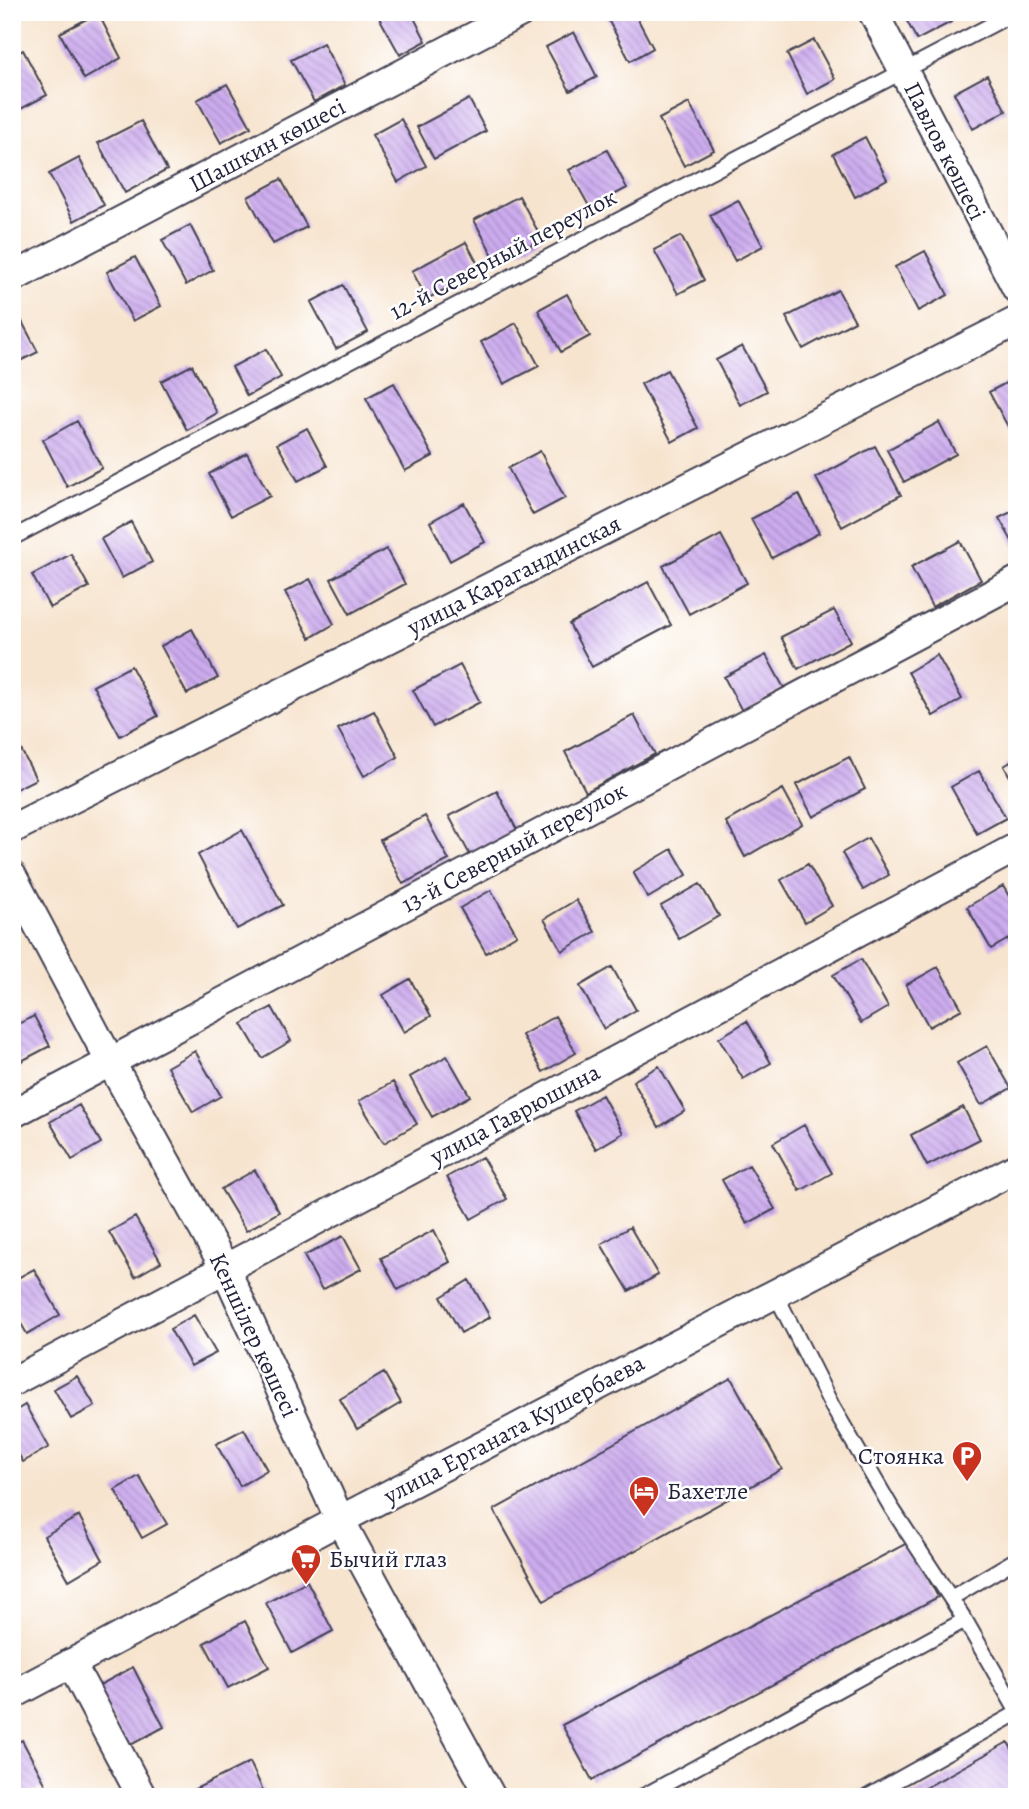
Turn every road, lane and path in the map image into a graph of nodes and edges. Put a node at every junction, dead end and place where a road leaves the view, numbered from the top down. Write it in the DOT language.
graph roads {
  1 [pos="521,12"];
  2 [pos="873,12"];
  3 [pos="1016,12"];
  4 [pos="903,70"];
  5 [pos="12,278"];
  6 [pos="1017,289"];
  7 [pos="1017,321"];
  8 [pos="12,538"];
  9 [pos="1017,581"];
  10 [pos="12,829"];
  11 [pos="1017,847"];
  12 [pos="12,876"];
  13 [pos="110,1061"];
  14 [pos="12,1114"];
  15 [pos="1017,1168"];
  16 [pos="225,1268"];
  17 [pos="775,1293"];
  18 [pos="12,1382"];
  19 [pos="340,1520"];
  20 [pos="1017,1559"];
  21 [pos="951,1598"];
  22 [pos="965,1620"];
  23 [pos="71,1663"];
  24 [pos="12,1695"];
  25 [pos="1017,1712"];
  26 [pos="142,1797"];
  27 [pos="491,1797"];
  28 [pos="642,1797"];
  29 [pos="867,1797"];
  1 -- 5 [label="street, Шашкин көшесі"];
  2 -- 4 [label="street, Павлов көшесі"];
  3 -- 4 [label="lane, 12-й Северный переулок"];
  4 -- 6 [label="street, Павлов көшесі"];
  4 -- 8 [label="lane, 12-й Северный переулок"];
  7 -- 10 [label="street, улица Карагандинская"];
  9 -- 13 [label="street, 13-й Северный переулок"];
  11 -- 16 [label="street, улица Гаврюшина"];
  12 -- 13 [label="street, Кеншілер көшесі"];
  13 -- 14 [label="street, 13-й Северный переулок"];
  13 -- 16 [label="street, Кеншілер көшесі"];
  15 -- 17 [label="street, улица Ерганата Кушербаева"];
  16 -- 18 [label="street, улица Гаврюшина"];
  16 -- 19 [label="street, Кеншілер көшесі"];
  17 -- 19 [label="street, улица Ерганата Кушербаева"];
  17 -- 21 [label="lane"];
  19 -- 23 [label="street, улица Ерганата Кушербаева"];
  19 -- 27 [label="street, Кеншілер көшесі"];
  20 -- 21 [label="lane"];
  21 -- 22 [label="lane"];
  22 -- 25 [label="lane"];
  22 -- 28 [label="lane"];
  23 -- 24 [label="street, улица Ерганата Кушербаева"];
  23 -- 26 [label="street"];
  25 -- 29 [label="lane"];
}
